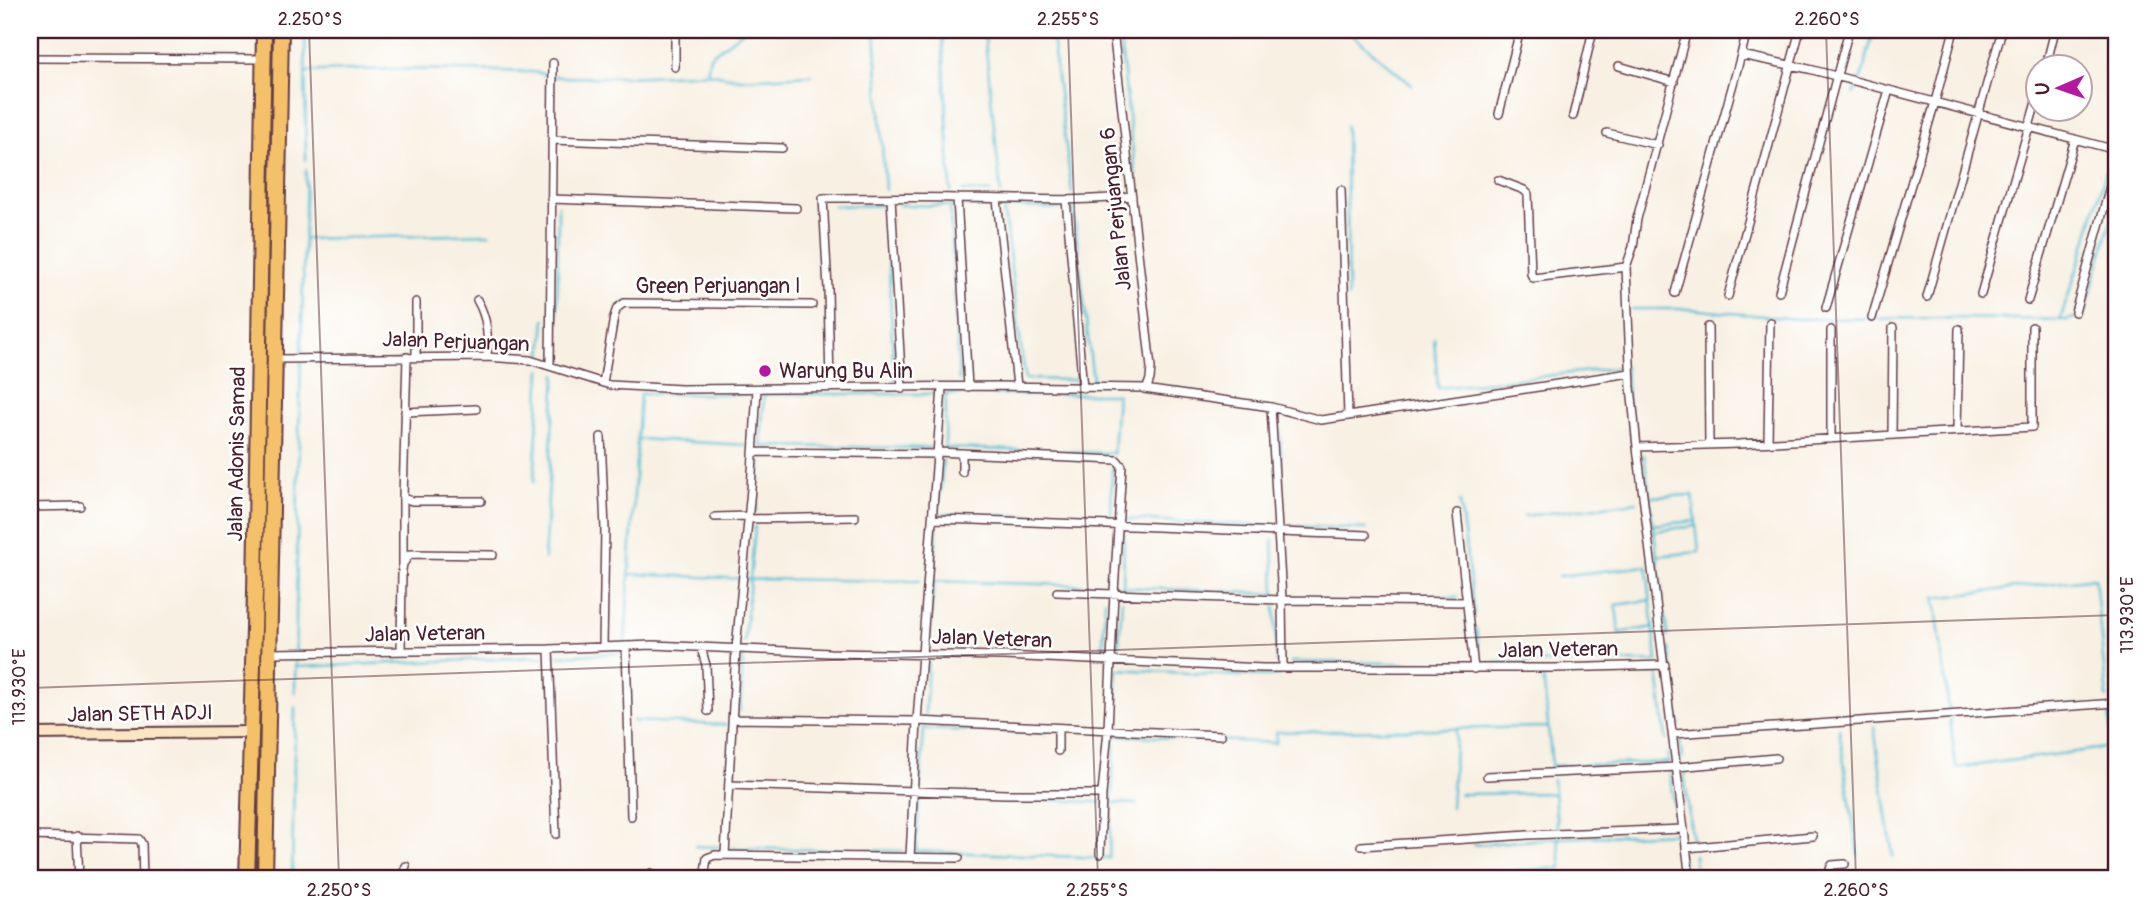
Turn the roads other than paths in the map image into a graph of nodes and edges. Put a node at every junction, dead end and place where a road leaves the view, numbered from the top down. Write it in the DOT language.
graph roads {
  1 [pos="264,30"];
  2 [pos="281,30"];
  3 [pos="675,30"];
  4 [pos="1113,30"];
  5 [pos="1520,30"];
  6 [pos="1593,30"];
  7 [pos="1687,30"];
  8 [pos="1747,30"];
  9 [pos="1800,30"];
  10 [pos="1849,30"];
  11 [pos="1954,30"];
  12 [pos="2002,30"];
  13 [pos="2055,30"];
  14 [pos="2050,52"];
  15 [pos="1741,55"];
  16 [pos="30,58"];
  17 [pos="264,60"];
  18 [pos="553,63"];
  19 [pos="1791,65"];
  20 [pos="1619,66"];
  21 [pos="675,67"];
  22 [pos="1837,77"];
  23 [pos="1674,82"];
  24 [pos="1889,90"];
  25 [pos="1935,102"];
  26 [pos="1499,114"];
  27 [pos="1979,114"];
  28 [pos="1573,117"];
  29 [pos="2030,122"];
  30 [pos="2028,127"];
  31 [pos="1607,133"];
  32 [pos="2075,139"];
  33 [pos="552,140"];
  34 [pos="1658,145"];
  35 [pos="782,148"];
  36 [pos="2115,150"];
  37 [pos="279,164"];
  38 [pos="263,165"];
  39 [pos="2116,165"];
  40 [pos="1498,180"];
  41 [pos="1341,190"];
  42 [pos="1132,195"];
  43 [pos="891,198"];
  44 [pos="957,198"];
  45 [pos="551,199"];
  46 [pos="997,199"];
  47 [pos="1066,200"];
  48 [pos="796,208"];
  49 [pos="1626,267"];
  50 [pos="1779,292"];
  51 [pos="1675,293"];
  52 [pos="1981,294"];
  53 [pos="1728,296"];
  54 [pos="1927,297"];
  55 [pos="477,300"];
  56 [pos="2028,300"];
  57 [pos="416,302"];
  58 [pos="812,305"];
  59 [pos="1826,308"];
  60 [pos="2075,312"];
  61 [pos="1872,318"];
  62 [pos="1770,322"];
  63 [pos="1708,327"];
  64 [pos="2032,327"];
  65 [pos="1893,328"];
  66 [pos="1959,329"];
  67 [pos="1831,330"];
  68 [pos="407,357"];
  69 [pos="487,357"];
  70 [pos="416,358"];
  71 [pos="276,359"];
  72 [pos="550,364"];
  73 [pos="1630,373"];
  74 [pos="603,383"];
  75 [pos="1017,386"];
  76 [pos="968,387"];
  77 [pos="1083,387"];
  78 [pos="1146,387"];
  79 [pos="830,388"];
  80 [pos="942,388"];
  81 [pos="757,389"];
  82 [pos="902,389"];
  83 [pos="1271,407"];
  84 [pos="476,409"];
  85 [pos="405,412"];
  86 [pos="1348,415"];
  87 [pos="1956,431"];
  88 [pos="1892,435"];
  89 [pos="601,437"];
  90 [pos="1831,439"];
  91 [pos="1768,442"];
  92 [pos="1709,444"];
  93 [pos="1637,447"];
  94 [pos="753,452"];
  95 [pos="937,453"];
  96 [pos="962,453"];
  97 [pos="962,472"];
  98 [pos="403,498"];
  99 [pos="481,500"];
  100 [pos="80,506"];
  101 [pos="30,507"];
  102 [pos="1457,513"];
  103 [pos="715,517"];
  104 [pos="855,517"];
  105 [pos="748,518"];
  106 [pos="932,519"];
  107 [pos="1117,526"];
  108 [pos="1278,533"];
  109 [pos="1366,535"];
  110 [pos="493,555"];
  111 [pos="403,564"];
  112 [pos="1057,592"];
  113 [pos="1114,592"];
  114 [pos="262,593"];
  115 [pos="1282,600"];
  116 [pos="1466,603"];
  117 [pos="626,646"];
  118 [pos="603,647"];
  119 [pos="701,648"];
  120 [pos="549,649"];
  121 [pos="736,649"];
  122 [pos="401,651"];
  123 [pos="270,653"];
  124 [pos="922,654"];
  125 [pos="1110,662"];
  126 [pos="1665,665"];
  127 [pos="1283,668"];
  128 [pos="1474,669"];
  129 [pos="2116,703"];
  130 [pos="708,711"];
  131 [pos="733,719"];
  132 [pos="917,721"];
  133 [pos="1058,728"];
  134 [pos="1108,730"];
  135 [pos="251,732"];
  136 [pos="30,734"];
  137 [pos="1674,734"];
  138 [pos="1221,735"];
  139 [pos="1058,751"];
  140 [pos="1776,758"];
  141 [pos="1677,767"];
  142 [pos="1487,776"];
  143 [pos="729,785"];
  144 [pos="913,790"];
  145 [pos="1102,794"];
  146 [pos="631,816"];
  147 [pos="1684,829"];
  148 [pos="556,834"];
  149 [pos="30,836"];
  150 [pos="77,836"];
  151 [pos="1813,836"];
  152 [pos="1362,846"];
  153 [pos="1686,848"];
  154 [pos="1100,854"];
  155 [pos="725,855"];
  156 [pos="910,857"];
  157 [pos="959,858"];
  158 [pos="1845,864"];
  159 [pos="406,866"];
  160 [pos="248,876"];
  161 [pos="265,876"];
  162 [pos="79,879"];
  163 [pos="142,879"];
  164 [pos="401,879"];
  165 [pos="704,879"];
  166 [pos="1690,879"];
  167 [pos="1831,879"];
  1 -- 17 [label="highway, Jalan Adonis Samad"];
  2 -- 37 [label="highway"];
  3 -- 21 [label="street"];
  4 -- 42 [label="street, Jalan Perjuangan 6"];
  5 -- 26 [label="street"];
  6 -- 28 [label="street"];
  7 -- 23 [label="street"];
  8 -- 15 [label="street"];
  9 -- 19 [label="street"];
  10 -- 22 [label="street"];
  11 -- 25 [label="street"];
  12 -- 27 [label="street"];
  13 -- 14 [label="street"];
  15 -- 19 [label="street"];
  15 -- 51 [label="street"];
  16 -- 17 [label="street"];
  17 -- 38 [label="highway, Jalan Adonis Samad"];
  18 -- 33 [label="street"];
  19 -- 22 [label="street"];
  19 -- 53 [label="street"];
  20 -- 23 [label="street"];
  22 -- 24 [label="street"];
  22 -- 50 [label="street"];
  23 -- 34 [label="street"];
  24 -- 25 [label="street"];
  24 -- 59 [label="street"];
  25 -- 27 [label="street"];
  25 -- 61 [label="street"];
  27 -- 30 [label="street"];
  27 -- 54 [label="street"];
  29 -- 30 [label="street"];
  30 -- 32 [label="street"];
  30 -- 52 [label="street"];
  31 -- 34 [label="street"];
  32 -- 36 [label="street"];
  32 -- 56 [label="street"];
  33 -- 35 [label="street"];
  33 -- 45 [label="street"];
  34 -- 49 [label="street"];
  37 -- 38 [label="highway"];
  37 -- 71 [label="highway"];
  38 -- 114 [label="highway, Jalan Adonis Samad"];
  39 -- 60 [label="street"];
  40 -- 49 [label="street"];
  41 -- 86 [label="street"];
  42 -- 47 [label="street"];
  42 -- 78 [label="street, Jalan Perjuangan 6"];
  43 -- 44 [label="street"];
  43 -- 79 [label="street"];
  43 -- 82 [label="street"];
  44 -- 46 [label="street"];
  44 -- 76 [label="street"];
  45 -- 48 [label="street"];
  45 -- 72 [label="street"];
  46 -- 47 [label="street"];
  46 -- 75 [label="street"];
  47 -- 77 [label="street"];
  49 -- 73 [label="street"];
  55 -- 69 [label="street"];
  57 -- 70 [label="street"];
  58 -- 74 [label="street, Green Perjuangan I"];
  62 -- 91 [label="street"];
  63 -- 92 [label="street"];
  64 -- 87 [label="street"];
  65 -- 88 [label="street"];
  66 -- 87 [label="street"];
  67 -- 90 [label="street"];
  68 -- 70 [label="street, Jalan Perjuangan"];
  68 -- 71 [label="street, Jalan Perjuangan"];
  68 -- 85 [label="street"];
  69 -- 70 [label="street, Jalan Perjuangan"];
  69 -- 72 [label="street, Jalan Perjuangan"];
  71 -- 114 [label="highway"];
  72 -- 74 [label="street, Jalan Perjuangan"];
  73 -- 86 [label="street, Jalan Perjuangan"];
  73 -- 93 [label="street"];
  74 -- 81 [label="street, Jalan Perjuangan"];
  75 -- 76 [label="street, Jalan Perjuangan"];
  75 -- 77 [label="street, Jalan Perjuangan"];
  76 -- 80 [label="street, Jalan Perjuangan"];
  77 -- 78 [label="street, Jalan Perjuangan"];
  78 -- 83 [label="street, Jalan Perjuangan"];
  79 -- 81 [label="street, Jalan Perjuangan"];
  79 -- 82 [label="street, Jalan Perjuangan"];
  80 -- 82 [label="street, Jalan Perjuangan"];
  80 -- 95 [label="street"];
  81 -- 94 [label="street"];
  83 -- 86 [label="street, Jalan Perjuangan"];
  83 -- 108 [label="street"];
  84 -- 85 [label="street"];
  85 -- 98 [label="street"];
  87 -- 88 [label="street"];
  88 -- 90 [label="street"];
  89 -- 118 [label="street"];
  90 -- 91 [label="street"];
  91 -- 92 [label="street"];
  92 -- 93 [label="street"];
  93 -- 126 [label="street"];
  94 -- 95 [label="street"];
  94 -- 105 [label="street"];
  95 -- 96 [label="street"];
  95 -- 106 [label="street"];
  96 -- 97 [label="street"];
  96 -- 107 [label="street"];
  98 -- 99 [label="street"];
  98 -- 111 [label="street"];
  100 -- 101 [label="street"];
  102 -- 116 [label="street"];
  103 -- 105 [label="street"];
  104 -- 105 [label="street"];
  105 -- 121 [label="street"];
  106 -- 107 [label="street"];
  106 -- 124 [label="street"];
  107 -- 108 [label="street"];
  107 -- 113 [label="street"];
  108 -- 109 [label="street"];
  108 -- 115 [label="street"];
  110 -- 111 [label="street"];
  111 -- 122 [label="street"];
  112 -- 113 [label="street"];
  113 -- 115 [label="street"];
  113 -- 125 [label="street"];
  114 -- 123 [label="highway"];
  114 -- 135 [label="highway, Jalan Adonis Samad"];
  115 -- 116 [label="street"];
  115 -- 127 [label="street"];
  116 -- 128 [label="street"];
  117 -- 118 [label="street, Jalan Veteran"];
  117 -- 119 [label="street, Jalan Veteran"];
  117 -- 146 [label="street"];
  118 -- 120 [label="street, Jalan Veteran"];
  119 -- 121 [label="street, Jalan Veteran"];
  119 -- 130 [label="street"];
  120 -- 122 [label="street, Jalan Veteran"];
  120 -- 148 [label="street"];
  121 -- 124 [label="street, Jalan Veteran"];
  121 -- 131 [label="street"];
  122 -- 123 [label="street, Jalan Veteran"];
  123 -- 161 [label="highway"];
  124 -- 125 [label="street, Jalan Veteran"];
  124 -- 132 [label="street"];
  125 -- 127 [label="street, Jalan Veteran"];
  125 -- 134 [label="street"];
  126 -- 128 [label="street, Jalan Veteran"];
  126 -- 137 [label="street"];
  127 -- 128 [label="street, Jalan Veteran"];
  129 -- 137 [label="street"];
  131 -- 132 [label="street"];
  131 -- 143 [label="street"];
  132 -- 133 [label="street"];
  132 -- 144 [label="street"];
  133 -- 134 [label="street"];
  133 -- 139 [label="street"];
  134 -- 138 [label="street"];
  134 -- 145 [label="street"];
  135 -- 136 [label="street, Jalan SETH ADJI"];
  135 -- 160 [label="highway, Jalan Adonis Samad"];
  137 -- 141 [label="street"];
  140 -- 141 [label="street"];
  141 -- 142 [label="street"];
  141 -- 147 [label="street"];
  143 -- 144 [label="street"];
  143 -- 155 [label="street"];
  144 -- 145 [label="street"];
  144 -- 156 [label="street"];
  145 -- 154 [label="street"];
  147 -- 152 [label="street"];
  147 -- 153 [label="street"];
  149 -- 150 [label="street"];
  150 -- 162 [label="street"];
  150 -- 163 [label="street"];
  151 -- 153 [label="street"];
  153 -- 166 [label="street"];
  155 -- 156 [label="street"];
  155 -- 165 [label="street"];
  156 -- 157 [label="street"];
  158 -- 167 [label="street"];
  159 -- 164 [label="street"];
  160 -- 161 [label="highway"];
}
